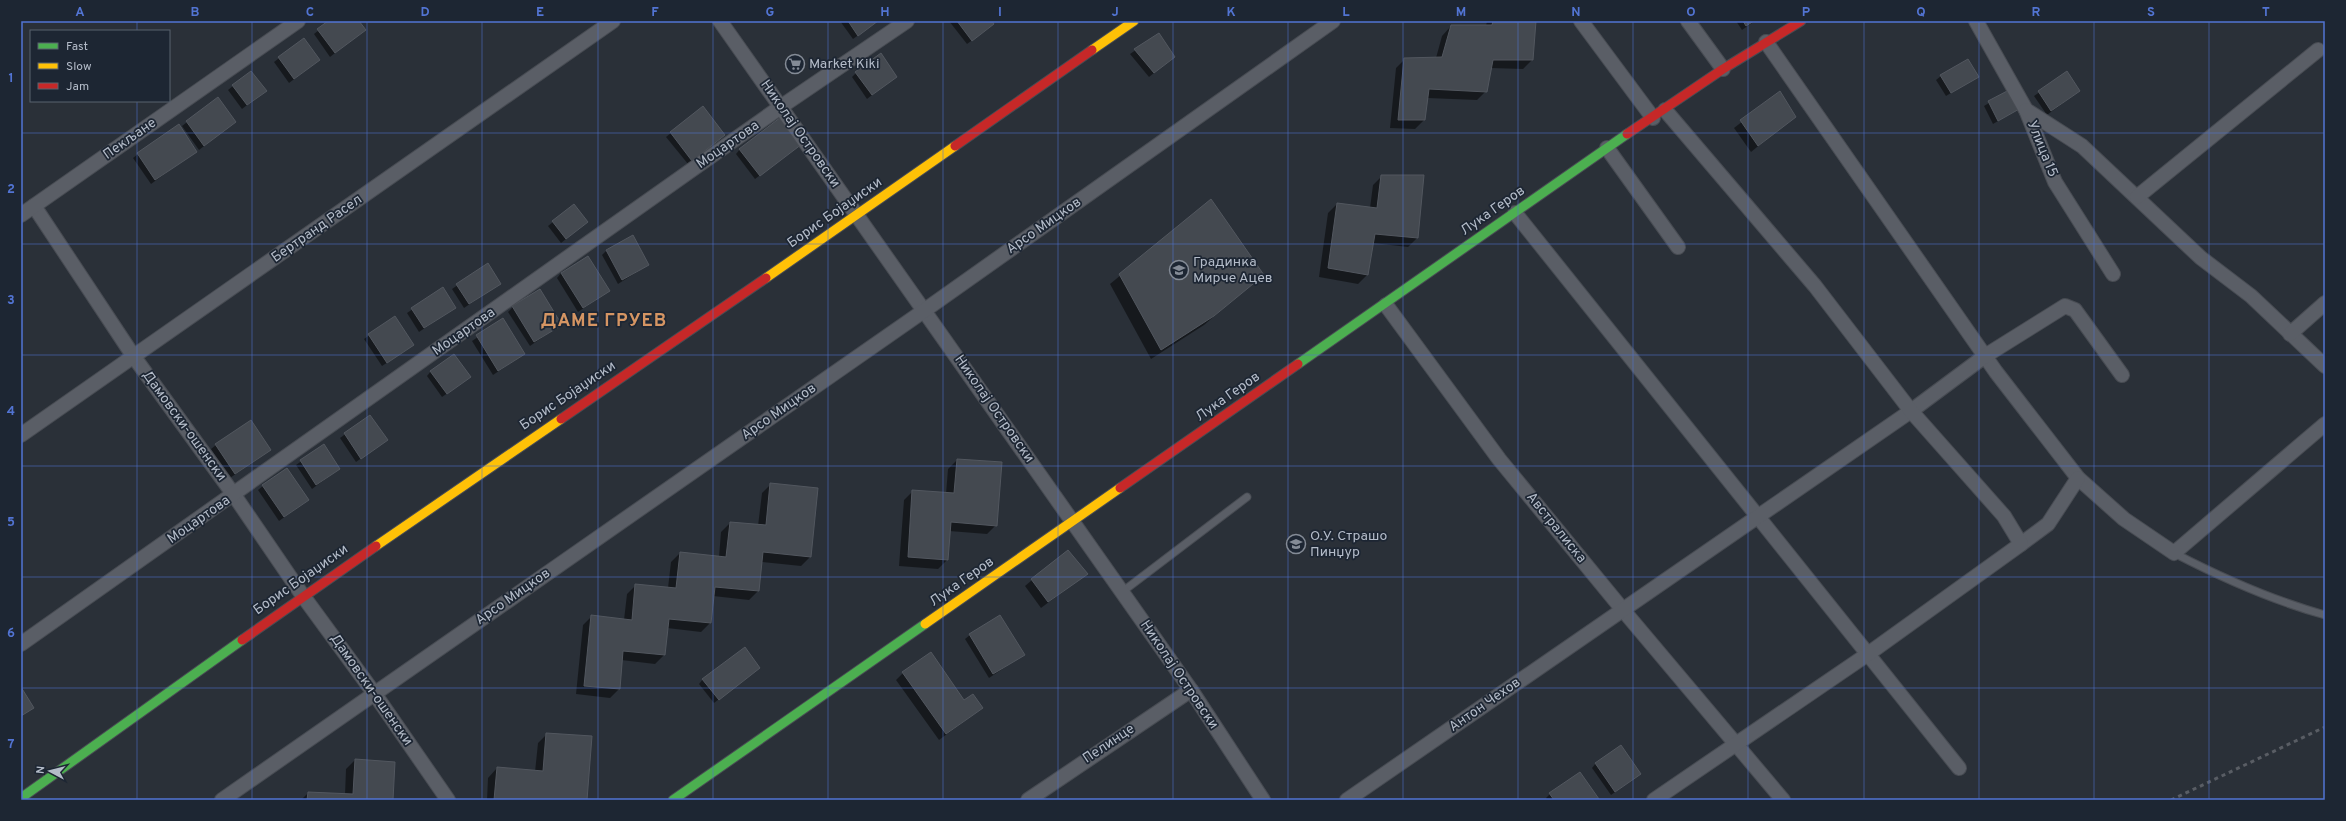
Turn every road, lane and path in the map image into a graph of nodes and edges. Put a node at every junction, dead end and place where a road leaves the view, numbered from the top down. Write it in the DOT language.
graph roads {
  1 [pos="298,21"];
  2 [pos="612,21"];
  3 [pos="720,21"];
  4 [pos="907,21"];
  5 [pos="1134,21"];
  6 [pos="1333,21"];
  7 [pos="1581,21"];
  8 [pos="1688,21"];
  9 [pos="1801,21"];
  10 [pos="1976,21"];
  11 [pos="1766,42"];
  12 [pos="2318,50"];
  13 [pos="1723,69"];
  14 [pos="782,106"];
  15 [pos="1665,110"];
  16 [pos="2026,110"];
  17 [pos="1653,118"];
  18 [pos="1608,148"];
  19 [pos="2137,197"];
  20 [pos="34,206"];
  21 [pos="1514,213"];
  22 [pos="21,215"];
  23 [pos="857,215"];
  24 [pos="1678,247"];
  25 [pos="2113,274"];
  26 [pos="2325,303"];
  27 [pos="1386,305"];
  28 [pos="925,310"];
  29 [pos="2290,334"];
  30 [pos="1985,356"];
  31 [pos="134,357"];
  32 [pos="2325,366"];
  33 [pos="2122,375"];
  34 [pos="1910,411"];
  35 [pos="2325,424"];
  36 [pos="21,435"];
  37 [pos="2078,478"];
  38 [pos="234,495"];
  39 [pos="1247,497"];
  40 [pos="1756,516"];
  41 [pos="1072,521"];
  42 [pos="2021,544"];
  43 [pos="2174,552"];
  44 [pos="1122,592"];
  45 [pos="303,596"];
  46 [pos="1623,610"];
  47 [pos="2325,614"];
  48 [pos="21,644"];
  49 [pos="1868,654"];
  50 [pos="1191,690"];
  51 [pos="374,693"];
  52 [pos="1735,744"];
  53 [pos="1959,768"];
  54 [pos="21,798"];
  55 [pos="222,800"];
  56 [pos="448,800"];
  57 [pos="674,800"];
  58 [pos="1028,800"];
  59 [pos="1263,800"];
  60 [pos="1347,800"];
  61 [pos="1654,800"];
  62 [pos="1783,800"];
  1 -- 20 [label="street, Пекљане"];
  2 -- 31 [label="street, Бертранд Расел"];
  3 -- 14 [label="street, Николај Островски"];
  4 -- 14 [label="street, Моцартова"];
  5 -- 23 [label="street, Борис Бојаџиски"];
  6 -- 28 [label="street, Арсо Мицков"];
  7 -- 17 [label="street"];
  8 -- 13 [label="street"];
  9 -- 11 [label="street, Лука Геров"];
  10 -- 16 [label="street, Улица 15"];
  11 -- 13 [label="street, Лука Геров"];
  11 -- 30 [label="street"];
  12 -- 19 [label="street"];
  13 -- 15 [label="street, Лука Геров"];
  14 -- 23 [label="street, Николај Островски"];
  14 -- 38 [label="street, Моцартова"];
  15 -- 17 [label="street, Лука Геров"];
  15 -- 34 [label="street"];
  16 -- 19 [label="street"];
  16 -- 25 [label="street, Улица 15"];
  17 -- 18 [label="street, Лука Геров"];
  18 -- 21 [label="street, Лука Геров"];
  18 -- 24 [label="street"];
  19 -- 29 [label="street"];
  20 -- 22 [label="street, Пекљане"];
  20 -- 31 [label="street, Дамовски-ошенски"];
  21 -- 27 [label="street, Лука Геров"];
  21 -- 40 [label="street"];
  23 -- 28 [label="street, Николај Островски"];
  23 -- 45 [label="street, Борис Бојаџиски"];
  26 -- 29 [label="street"];
  27 -- 41 [label="street, Лука Геров"];
  27 -- 46 [label="street, Австралиска"];
  28 -- 41 [label="street, Николај Островски"];
  28 -- 51 [label="street, Арсо Мицков"];
  29 -- 32 [label="street"];
  30 -- 33 [label="street, Антон Чехов"];
  30 -- 34 [label="street, Антон Чехов"];
  30 -- 37 [label="street"];
  31 -- 36 [label="street, Бертранд Расел"];
  31 -- 38 [label="street, Дамовски-ошенски"];
  34 -- 40 [label="street, Антон Чехов"];
  34 -- 42 [label="street"];
  35 -- 43 [label="street"];
  37 -- 42 [label="street"];
  37 -- 43 [label="street"];
  38 -- 45 [label="street, Дамовски-ошенски"];
  38 -- 48 [label="street, Моцартова"];
  39 -- 44 [label="lane"];
  40 -- 46 [label="street, Антон Чехов"];
  40 -- 49 [label="street"];
  41 -- 44 [label="street, Николај Островски"];
  41 -- 57 [label="street, Лука Геров"];
  42 -- 49 [label="street"];
  43 -- 47 [label="lane"];
  44 -- 50 [label="street, Николај Островски"];
  45 -- 51 [label="street, Дамовски-ошенски"];
  45 -- 54 [label="street, Борис Бојаџиски"];
  46 -- 52 [label="street, Австралиска"];
  46 -- 60 [label="street, Антон Чехов"];
  49 -- 52 [label="street"];
  49 -- 53 [label="street"];
  50 -- 58 [label="street, Пелинце"];
  50 -- 59 [label="street, Николај Островски"];
  51 -- 55 [label="street, Арсо Мицков"];
  51 -- 56 [label="street, Дамовски-ошенски"];
  52 -- 61 [label="street"];
  52 -- 62 [label="street, Австралиска"];
}
